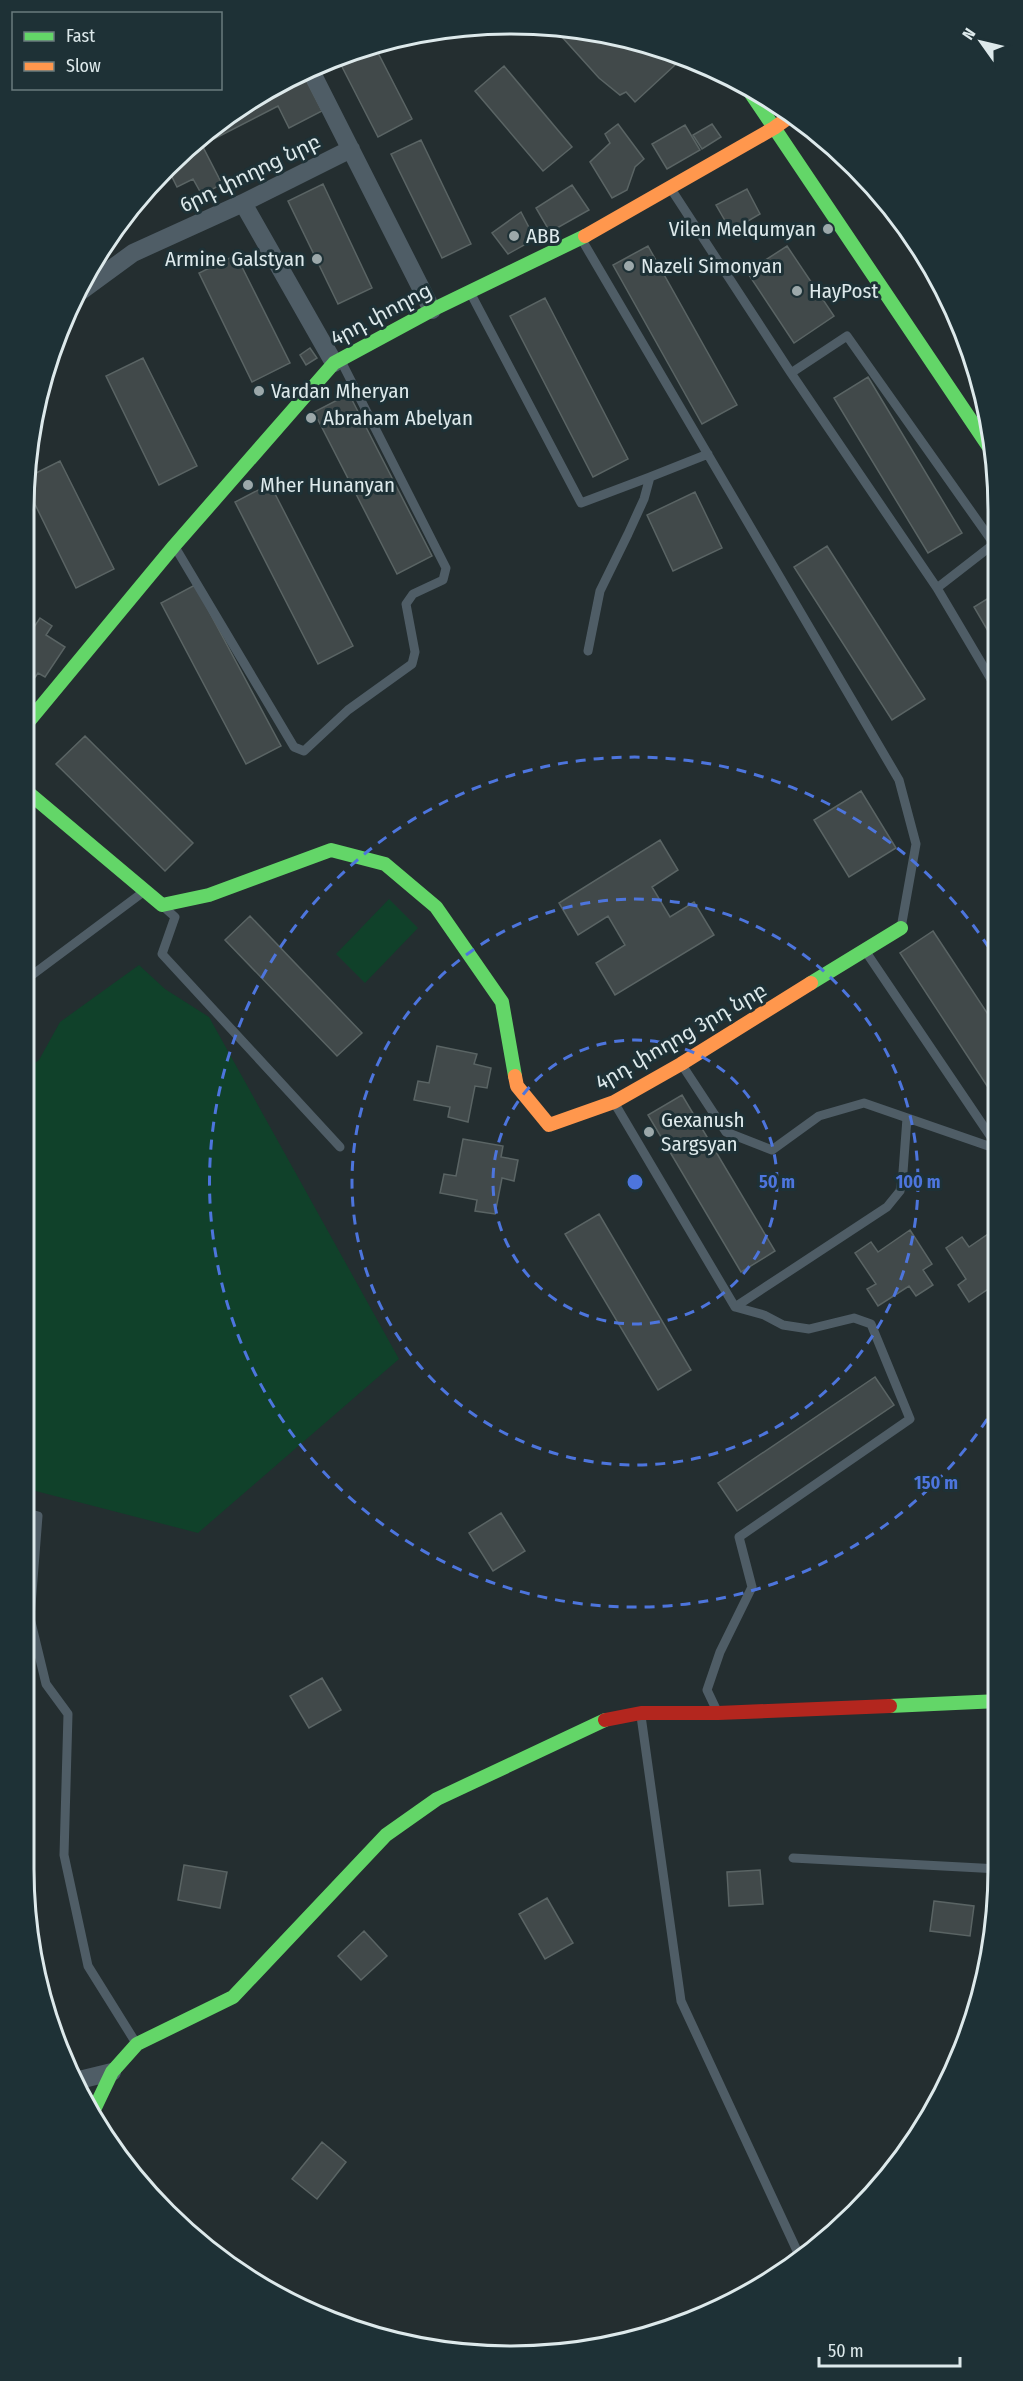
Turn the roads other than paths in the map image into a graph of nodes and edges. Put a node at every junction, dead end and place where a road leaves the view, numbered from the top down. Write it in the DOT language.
graph roads {
  1 [pos="314,78"];
  2 [pos="757,102"];
  3 [pos="785,120"];
  4 [pos="774,128"];
  5 [pos="351,149"];
  6 [pos="669,187"];
  7 [pos="243,203"];
  8 [pos="581,238"];
  9 [pos="94,282"];
  10 [pos="470,292"];
  11 [pos="432,310"];
  12 [pos="337,361"];
  13 [pos="791,373"];
  14 [pos="982,437"];
  15 [pos="708,454"];
  16 [pos="650,477"];
  17 [pos="988,535"];
  18 [pos="174,546"];
  19 [pos="988,548"];
  20 [pos="938,588"];
  21 [pos="588,651"];
  22 [pos="988,672"];
  23 [pos="34,714"];
  24 [pos="34,798"];
  25 [pos="144,891"];
  26 [pos="162,905"];
  27 [pos="901,928"];
  28 [pos="865,950"];
  29 [pos="34,974"];
  30 [pos="681,1064"];
  31 [pos="614,1102"];
  32 [pos="907,1118"];
  33 [pos="988,1134"];
  34 [pos="988,1145"];
  35 [pos="340,1147"];
  36 [pos="735,1307"];
  37 [pos="34,1515"];
  38 [pos="34,1567"];
  39 [pos="34,1634"];
  40 [pos="988,1701"];
  41 [pos="641,1713"];
  42 [pos="718,1713"];
  43 [pos="793,1858"];
  44 [pos="988,1868"];
  45 [pos="137,2044"];
  46 [pos="112,2072"];
  47 [pos="84,2079"];
  48 [pos="97,2106"];
  49 [pos="797,2251"];
  1 -- 5 [label="street"];
  2 -- 4 [label="street"];
  3 -- 4 [label="street, 4րդ փողոց"];
  4 -- 6 [label="street, 4րդ փողոց"];
  4 -- 14 [label="street"];
  5 -- 7 [label="street, 6րդ փողոց նրբ"];
  5 -- 11 [label="street"];
  6 -- 8 [label="street, 4րդ փողոց"];
  6 -- 13 [label="lane"];
  7 -- 9 [label="street, 6րդ փողոց նրբ"];
  7 -- 12 [label="street"];
  8 -- 10 [label="street, 4րդ փողոց"];
  8 -- 15 [label="lane"];
  10 -- 11 [label="street, 4րդ փողոց"];
  10 -- 16 [label="lane"];
  11 -- 12 [label="street, 4րդ փողոց"];
  12 -- 18 [label="street, 4րդ փողոց"];
  12 -- 18 [label="lane"];
  13 -- 17 [label="lane"];
  13 -- 20 [label="lane"];
  15 -- 16 [label="lane"];
  15 -- 27 [label="lane"];
  16 -- 21 [label="lane"];
  18 -- 23 [label="street, 4րդ փողոց"];
  19 -- 20 [label="lane"];
  20 -- 22 [label="lane"];
  24 -- 25 [label="street"];
  25 -- 26 [label="street"];
  25 -- 29 [label="lane"];
  26 -- 31 [label="street, 4րդ փողոց 3րդ նրբ"];
  26 -- 35 [label="lane"];
  27 -- 28 [label="street, 4րդ փողոց 3րդ նրբ"];
  28 -- 30 [label="street, 4րդ փողոց 3րդ նրբ"];
  28 -- 33 [label="lane"];
  30 -- 31 [label="street, 4րդ փողոց 3րդ նրբ"];
  30 -- 32 [label="lane"];
  31 -- 36 [label="lane"];
  32 -- 34 [label="lane"];
  32 -- 36 [label="lane"];
  36 -- 42 [label="lane"];
  37 -- 38 [label="lane"];
  39 -- 45 [label="lane"];
  40 -- 42 [label="street"];
  41 -- 42 [label="street"];
  41 -- 45 [label="street"];
  41 -- 49 [label="lane"];
  43 -- 44 [label="lane"];
  45 -- 46 [label="street"];
  46 -- 47 [label="street"];
  46 -- 48 [label="street"];
}
